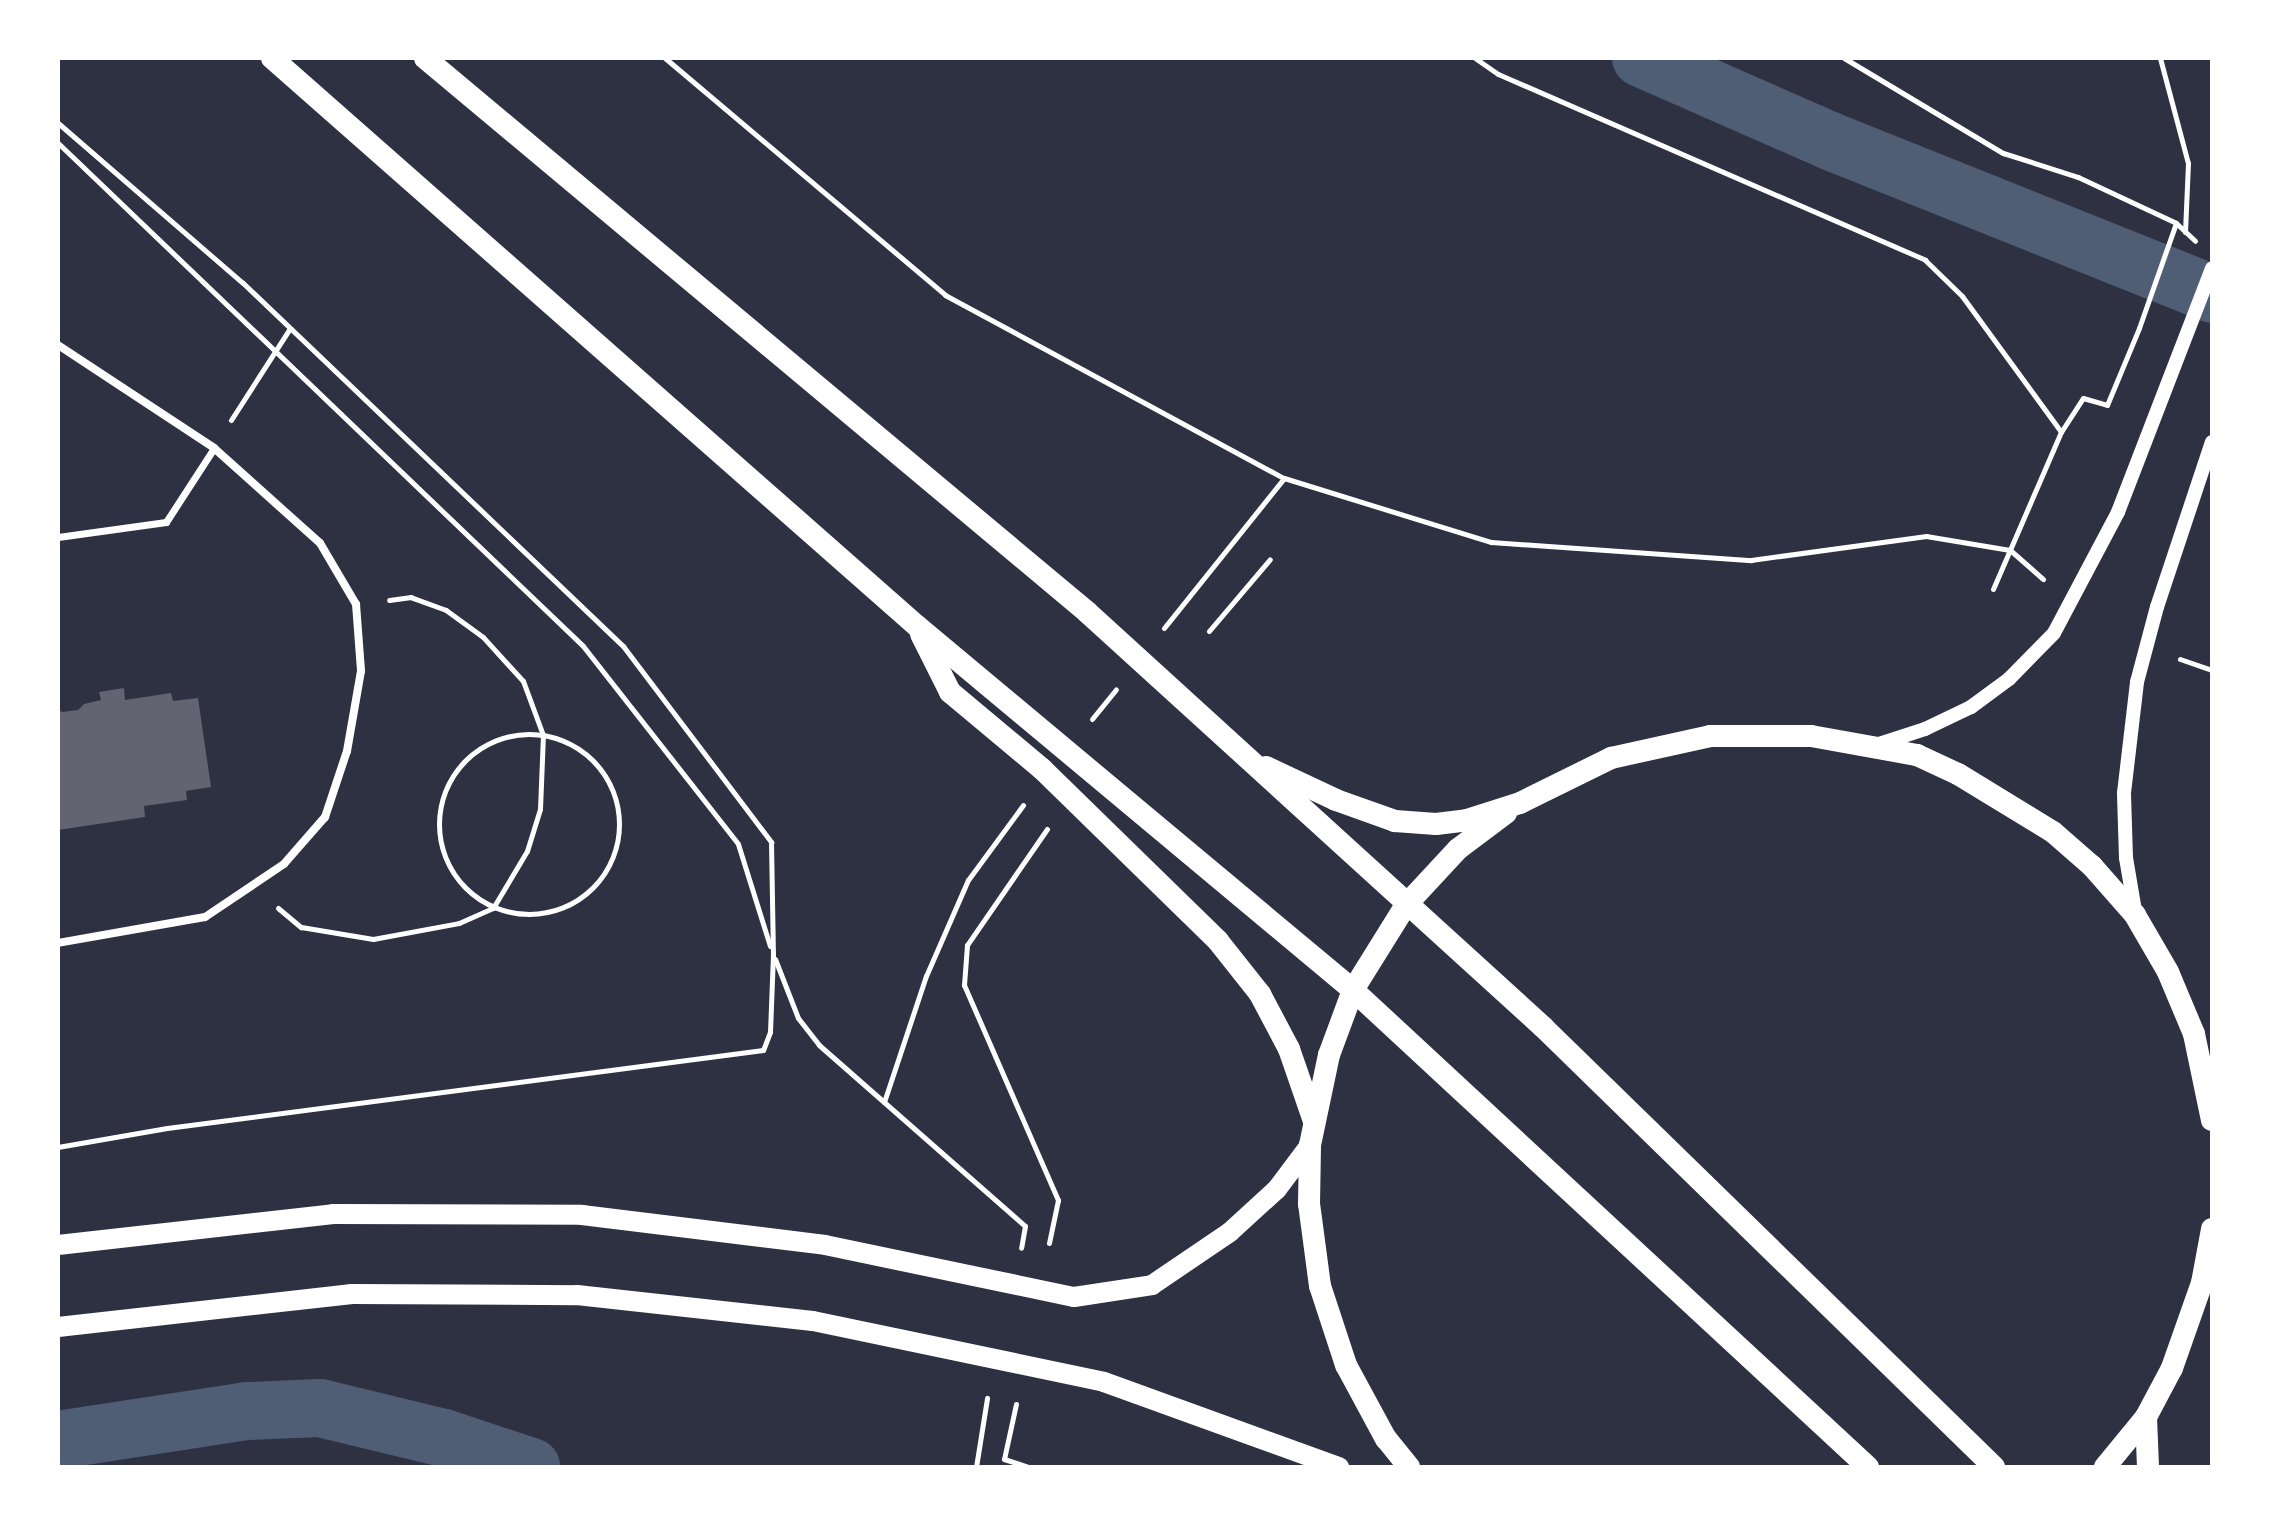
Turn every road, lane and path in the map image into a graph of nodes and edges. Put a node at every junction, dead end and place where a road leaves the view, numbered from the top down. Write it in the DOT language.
graph roads {
  1 [pos="272,58"];
  2 [pos="425,58"];
  3 [pos="665,58"];
  4 [pos="1475,58"];
  5 [pos="1844,58"];
  6 [pos="2160,58"];
  7 [pos="58,123"];
  8 [pos="58,143"];
  9 [pos="2176,223"];
  10 [pos="2185,232"];
  11 [pos="2203,247"];
  12 [pos="2212,269"];
  13 [pos="290,328"];
  14 [pos="58,345"];
  15 [pos="273,352"];
  16 [pos="2061,432"];
  17 [pos="2212,442"];
  18 [pos="214,448"];
  19 [pos="1284,478"];
  20 [pos="58,537"];
  21 [pos="2010,550"];
  22 [pos="1270,559"];
  23 [pos="1993,589"];
  24 [pos="2073,603"];
  25 [pos="356,604"];
  26 [pos="917,626"];
  27 [pos="1209,631"];
  28 [pos="2147,648"];
  29 [pos="1140,660"];
  30 [pos="2212,670"];
  31 [pos="543,735"];
  32 [pos="1876,745"];
  33 [pos="1067,750"];
  34 [pos="1246,758"];
  35 [pos="1047,774"];
  36 [pos="1520,803"];
  37 [pos="1055,818"];
  38 [pos="252,886"];
  39 [pos="1406,905"];
  40 [pos="493,908"];
  41 [pos="2135,915"];
  42 [pos="58,943"];
  43 [pos="773,954"];
  44 [pos="1353,990"];
  45 [pos="2203,1040"];
  46 [pos="884,1102"];
  47 [pos="2212,1120"];
  48 [pos="1314,1121"];
  49 [pos="1310,1145"];
  50 [pos="58,1147"];
  51 [pos="1025,1226"];
  52 [pos="2212,1229"];
  53 [pos="1049,1243"];
  54 [pos="58,1245"];
  55 [pos="2212,1307"];
  56 [pos="58,1327"];
  57 [pos="2188,1327"];
  58 [pos="986,1400"];
  59 [pos="1017,1400"];
  60 [pos="2146,1417"];
  61 [pos="976,1467"];
  62 [pos="1029,1467"];
  63 [pos="1339,1467"];
  64 [pos="1409,1467"];
  65 [pos="1868,1467"];
  66 [pos="1994,1467"];
  67 [pos="2105,1467"];
  68 [pos="2148,1467"];
  1 -- 26 [label="highway"];
  2 -- 29 [label="highway"];
  3 -- 19 [label="path"];
  4 -- 16 [label="path"];
  5 -- 9 [label="path"];
  6 -- 10 [label="path"];
  7 -- 13 [label="path"];
  8 -- 15 [label="path"];
  9 -- 10 [label="path"];
  9 -- 16 [label="path"];
  10 -- 11 [label="path"];
  12 -- 24 [label="street"];
  13 -- 15 [label="path"];
  13 -- 43 [label="path"];
  14 -- 18 [label="street"];
  15 -- 18 [label="path"];
  15 -- 43 [label="path"];
  16 -- 21 [label="path"];
  17 -- 28 [label="street"];
  18 -- 20 [label="street"];
  18 -- 25 [label="street"];
  19 -- 21 [label="path"];
  19 -- 29 [label="path"];
  21 -- 23 [label="path"];
  21 -- 24 [label="path"];
  22 -- 27 [label="path"];
  24 -- 32 [label="street"];
  25 -- 31 [label="path"];
  25 -- 38 [label="street"];
  26 -- 33 [label="highway"];
  26 -- 35 [label="highway"];
  28 -- 30 [label="path"];
  28 -- 41 [label="street"];
  29 -- 33 [label="path"];
  29 -- 34 [label="highway"];
  31 -- 40 [label="path"];
  31 -- 40 [label="path"];
  31 -- 40 [label="path"];
  32 -- 36 [label="highway"];
  32 -- 41 [label="highway"];
  33 -- 44 [label="highway"];
  34 -- 36 [label="highway"];
  34 -- 39 [label="highway"];
  35 -- 46 [label="path"];
  35 -- 48 [label="highway"];
  36 -- 39 [label="highway"];
  37 -- 53 [label="path"];
  38 -- 40 [label="path"];
  38 -- 42 [label="street"];
  39 -- 44 [label="highway"];
  39 -- 66 [label="highway"];
  41 -- 45 [label="highway"];
  43 -- 46 [label="path"];
  43 -- 50 [label="path"];
  44 -- 48 [label="highway"];
  44 -- 65 [label="highway"];
  45 -- 47 [label="highway"];
  46 -- 51 [label="path"];
  48 -- 49 [label="highway"];
  49 -- 54 [label="main road"];
  49 -- 64 [label="highway"];
  52 -- 57 [label="highway"];
  55 -- 57 [label="highway"];
  56 -- 63 [label="main road"];
  57 -- 60 [label="highway"];
  58 -- 61 [label="path"];
  59 -- 62 [label="path"];
  60 -- 67 [label="highway"];
  60 -- 68 [label="highway"];
}
